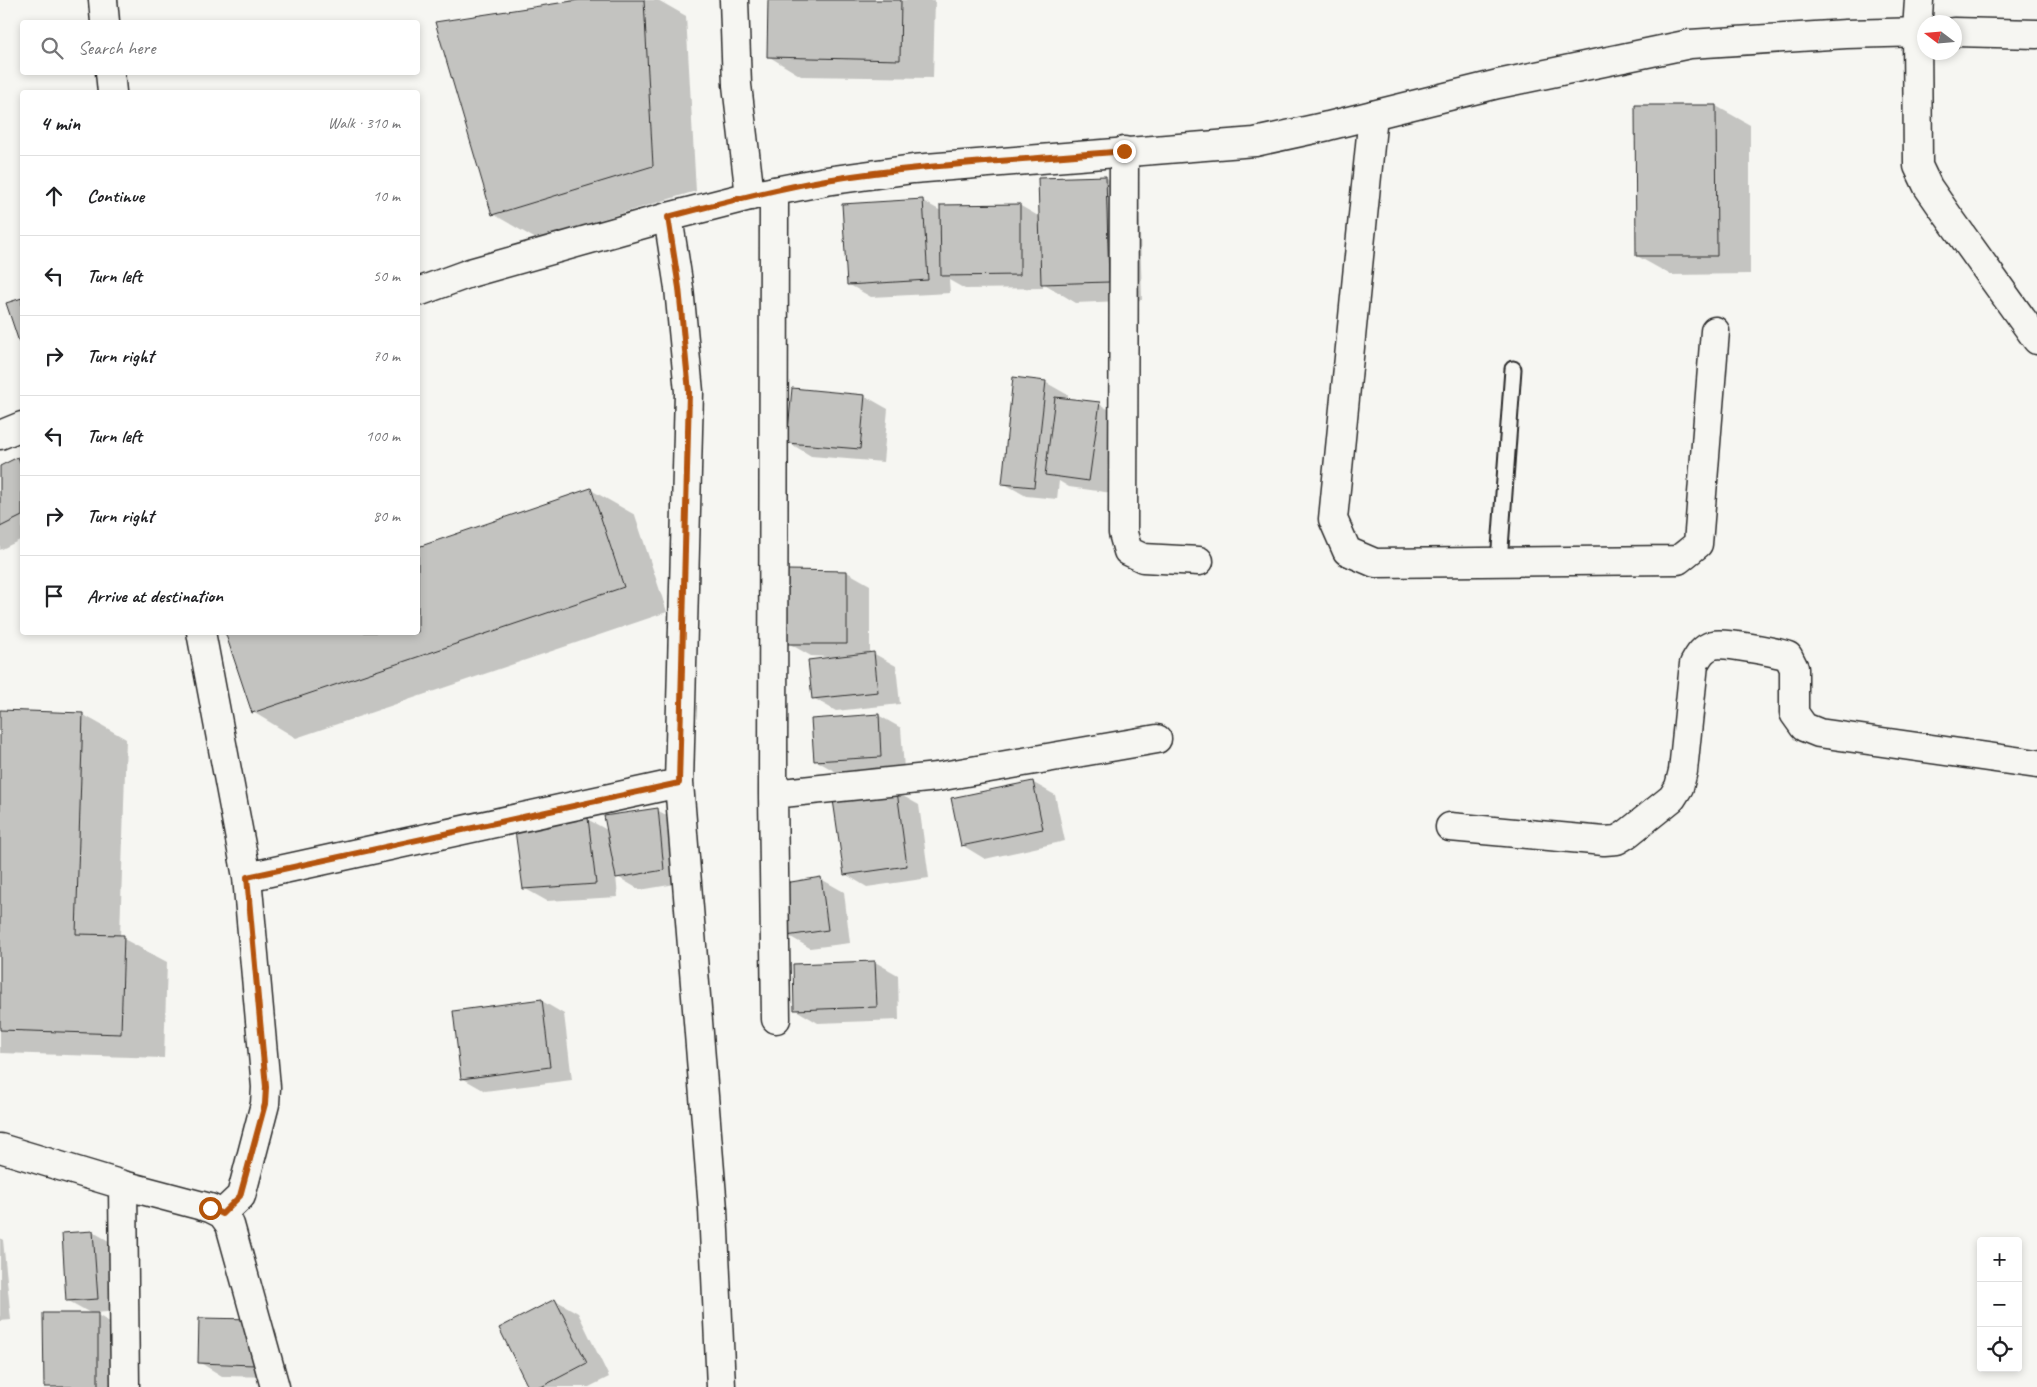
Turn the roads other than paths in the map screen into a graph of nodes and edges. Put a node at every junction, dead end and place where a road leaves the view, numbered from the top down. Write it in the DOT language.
graph roads {
  1 [pos="102,0"];
  2 [pos="734,0"];
  3 [pos="1919,0"];
  4 [pos="1919,15"];
  5 [pos="105,20"];
  6 [pos="1917,32"];
  7 [pos="1962,32"];
  8 [pos="2037,34"];
  9 [pos="1920,60"];
  10 [pos="110,75"];
  11 [pos="112,90"];
  12 [pos="1373,115"];
  13 [pos="1124,151"];
  14 [pos="762,193"];
  15 [pos="668,217"];
  16 [pos="420,291"];
  17 [pos="1715,331"];
  18 [pos="2037,340"];
  19 [pos="1513,369"];
  20 [pos="20,427"];
  21 [pos="0,435"];
  22 [pos="1199,562"];
  23 [pos="1499,562"];
  24 [pos="202,635"];
  25 [pos="1157,739"];
  26 [pos="2037,764"];
  27 [pos="679,783"];
  28 [pos="773,794"];
  29 [pos="1450,827"];
  30 [pos="247,877"];
  31 [pos="776,1019"];
  32 [pos="0,1148"];
  33 [pos="123,1185"];
  34 [pos="222,1214"];
  35 [pos="125,1387"];
  36 [pos="275,1387"];
  37 [pos="722,1387"];
  1 -- 5 [label="street"];
  2 -- 14 [label="street"];
  3 -- 4 [label="street"];
  6 -- 12 [label="street"];
  7 -- 8 [label="street"];
  9 -- 18 [label="street"];
  10 -- 11 [label="street"];
  12 -- 13 [label="street"];
  12 -- 23 [label="street"];
  13 -- 14 [label="street"];
  13 -- 22 [label="street"];
  14 -- 15 [label="street"];
  14 -- 28 [label="street"];
  15 -- 16 [label="street"];
  15 -- 27 [label="street"];
  17 -- 23 [label="street"];
  19 -- 23 [label="lane"];
  20 -- 21 [label="street"];
  24 -- 30 [label="street"];
  25 -- 28 [label="street"];
  26 -- 29 [label="street"];
  27 -- 30 [label="street"];
  27 -- 37 [label="street"];
  28 -- 31 [label="street"];
  30 -- 34 [label="street"];
  32 -- 33 [label="street"];
  33 -- 34 [label="street"];
  33 -- 35 [label="street"];
  34 -- 36 [label="street"];
}
